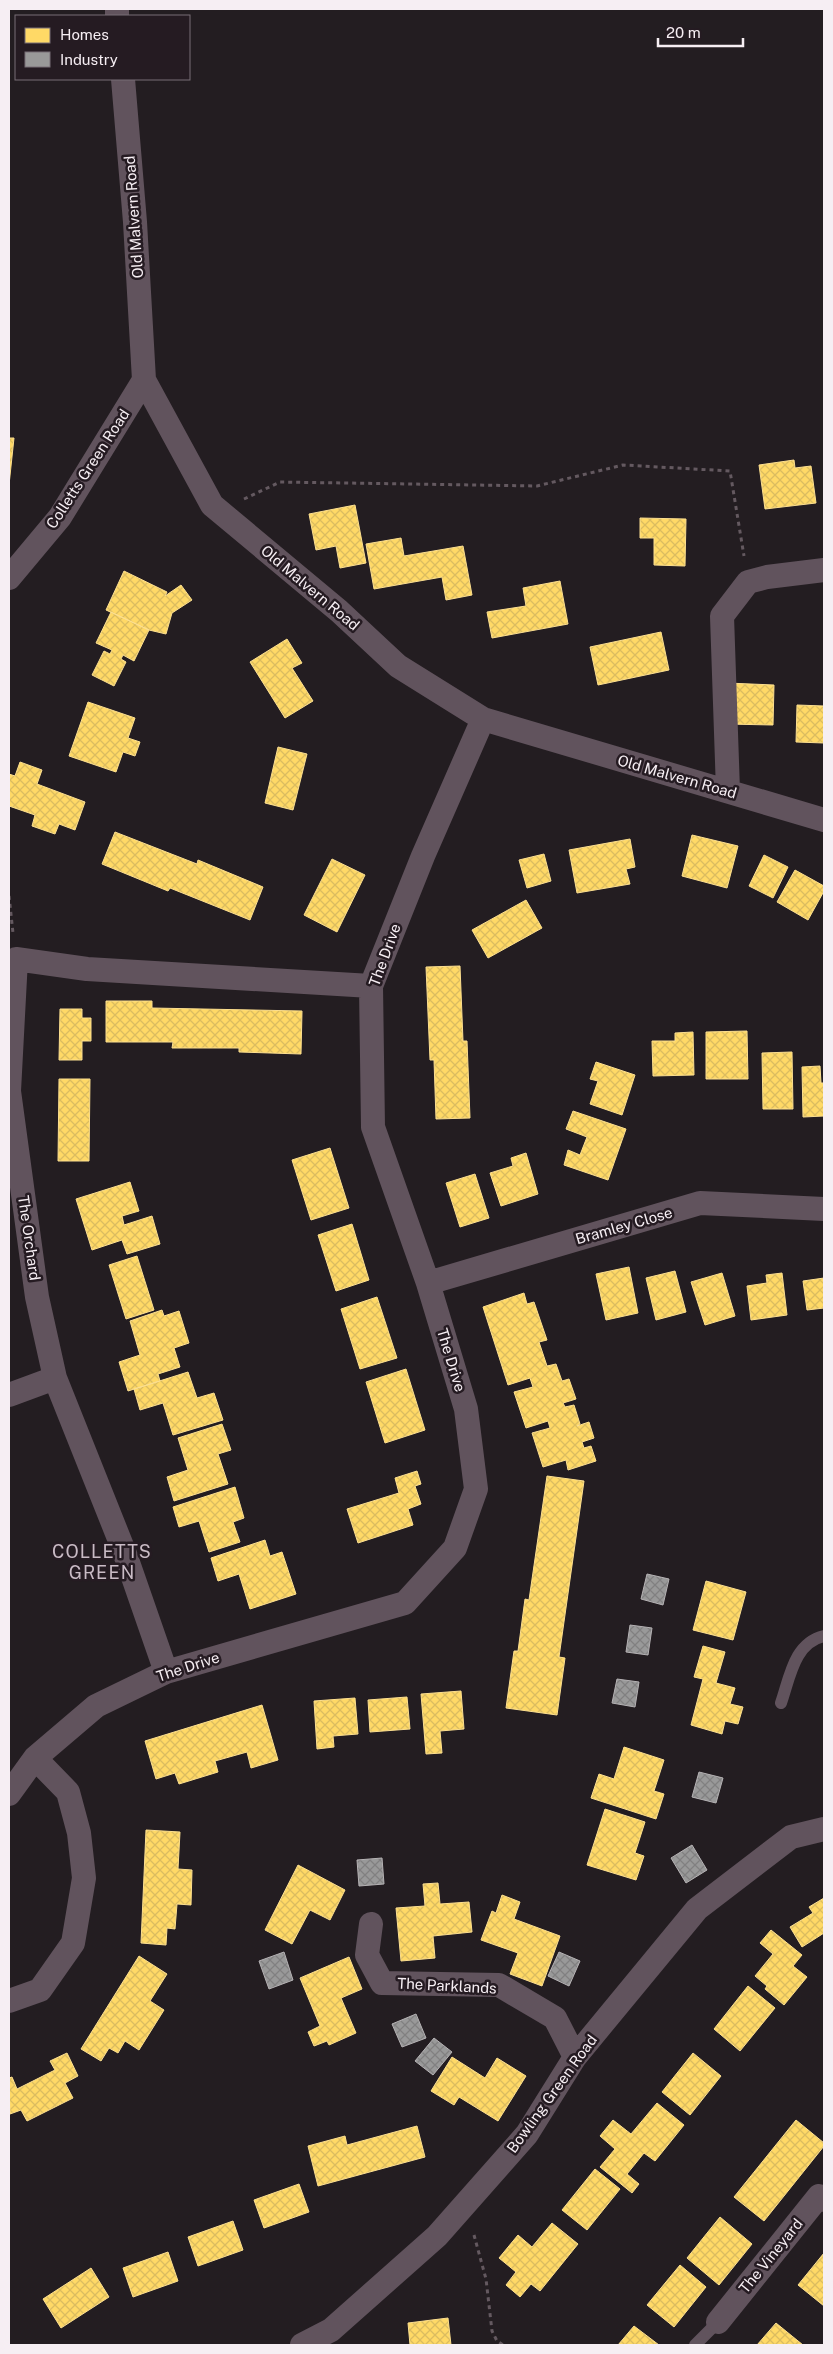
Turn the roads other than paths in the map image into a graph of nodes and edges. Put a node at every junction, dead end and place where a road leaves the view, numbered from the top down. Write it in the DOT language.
graph roads {
  1 [pos="123,80"];
  2 [pos="144,380"];
  3 [pos="824,570"];
  4 [pos="9,578"];
  5 [pos="483,720"];
  6 [pos="728,790"];
  7 [pos="824,820"];
  8 [pos="371,986"];
  9 [pos="824,1209"];
  10 [pos="428,1283"];
  11 [pos="55,1378"];
  12 [pos="9,1395"];
  13 [pos="824,1636"];
  14 [pos="166,1672"];
  15 [pos="781,1703"];
  16 [pos="35,1758"];
  17 [pos="9,1794"];
  18 [pos="824,1829"];
  19 [pos="371,1924"];
  20 [pos="9,2001"];
  21 [pos="575,2057"];
  22 [pos="824,2200"];
  23 [pos="718,2322"];
  24 [pos="302,2345"];
  25 [pos="695,2345"];
  1 -- 2 [label="street, Old Malvern Road"];
  2 -- 4 [label="street, Colletts Green Road"];
  2 -- 5 [label="street, Old Malvern Road"];
  3 -- 6 [label="street"];
  5 -- 6 [label="street, Old Malvern Road"];
  5 -- 8 [label="street, The Drive"];
  6 -- 7 [label="street, Old Malvern Road"];
  8 -- 10 [label="street, The Drive"];
  8 -- 11 [label="street, The Orchard"];
  9 -- 10 [label="street, Bramley Close"];
  10 -- 14 [label="street, The Drive"];
  11 -- 12 [label="street"];
  11 -- 14 [label="street, The Orchard"];
  13 -- 15 [label="lane"];
  14 -- 16 [label="street, The Drive"];
  16 -- 17 [label="street, The Drive"];
  16 -- 20 [label="street"];
  18 -- 21 [label="street, Bowling Green Road"];
  19 -- 21 [label="street, The Parklands"];
  21 -- 24 [label="street, Bowling Green Road"];
  22 -- 23 [label="street, The Vineyard"];
  23 -- 25 [label="lane"];
}
